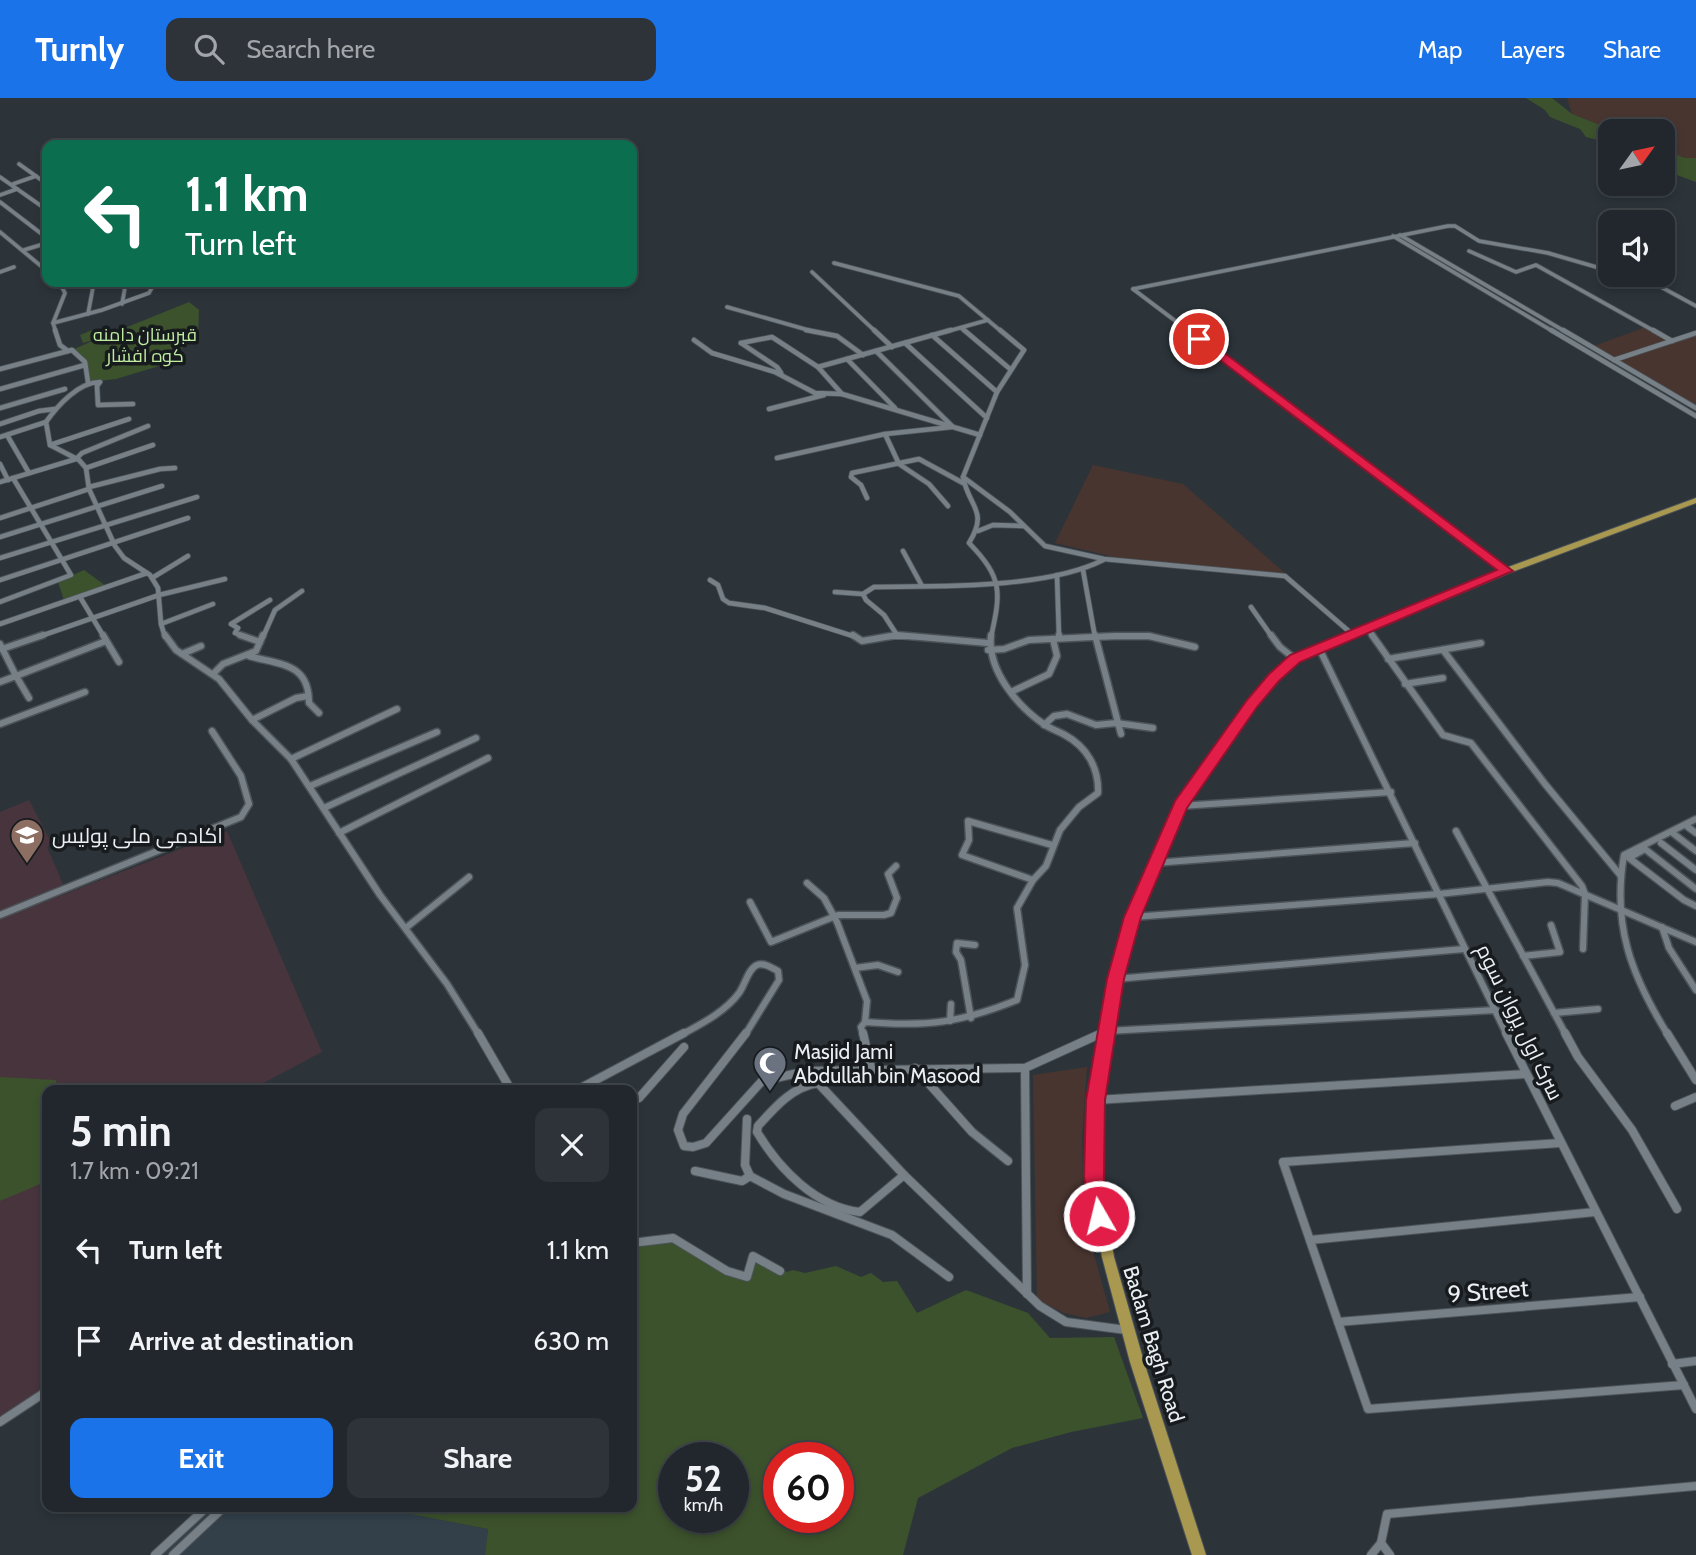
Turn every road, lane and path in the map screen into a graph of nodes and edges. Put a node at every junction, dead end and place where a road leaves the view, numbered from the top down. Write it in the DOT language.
graph roads {
  1 [pos="19,163"];
  2 [pos="36,176"];
  3 [pos="0,177"];
  4 [pos="42,180"];
  5 [pos="13,184"];
  6 [pos="17,189"];
  7 [pos="0,195"];
  8 [pos="0,202"];
  9 [pos="42,206"];
  10 [pos="0,232"];
  11 [pos="1400,235"];
  12 [pos="1392,236"];
  13 [pos="42,237"];
  14 [pos="42,243"];
  15 [pos="24,250"];
  16 [pos="1469,251"];
  17 [pos="834,263"];
  18 [pos="42,266"];
  19 [pos="14,267"];
  20 [pos="1598,268"];
  21 [pos="0,272"];
  22 [pos="812,272"];
  23 [pos="62,287"];
  24 [pos="93,287"];
  25 [pos="125,287"];
  26 [pos="152,287"];
  27 [pos="1661,287"];
  28 [pos="122,304"];
  29 [pos="1696,306"];
  30 [pos="727,307"];
  31 [pos="88,314"];
  32 [pos="988,320"];
  33 [pos="53,323"];
  34 [pos="961,328"];
  35 [pos="1696,333"];
  36 [pos="932,335"];
  37 [pos="694,341"];
  38 [pos="1672,341"];
  39 [pos="905,343"];
  40 [pos="892,347"];
  41 [pos="876,351"];
  42 [pos="65,352"];
  43 [pos="863,355"];
  44 [pos="847,359"];
  45 [pos="1614,360"];
  46 [pos="85,365"];
  47 [pos="818,367"];
  48 [pos="0,369"];
  49 [pos="1010,369"];
  50 [pos="782,375"];
  51 [pos="88,382"];
  52 [pos="0,389"];
  53 [pos="65,389"];
  54 [pos="997,392"];
  55 [pos="826,394"];
  56 [pos="842,394"];
  57 [pos="133,404"];
  58 [pos="0,408"];
  59 [pos="1696,408"];
  60 [pos="55,409"];
  61 [pos="769,409"];
  62 [pos="897,410"];
  63 [pos="1696,416"];
  64 [pos="987,418"];
  65 [pos="129,419"];
  66 [pos="46,422"];
  67 [pos="0,424"];
  68 [pos="148,426"];
  69 [pos="954,427"];
  70 [pos="886,434"];
  71 [pos="7,435"];
  72 [pos="980,435"];
  73 [pos="0,437"];
  74 [pos="153,445"];
  75 [pos="50,446"];
  76 [pos="777,458"];
  77 [pos="76,459"];
  78 [pos="0,464"];
  79 [pos="900,464"];
  80 [pos="86,468"];
  81 [pos="174,468"];
  82 [pos="29,473"];
  83 [pos="11,479"];
  84 [pos="963,480"];
  85 [pos="0,482"];
  86 [pos="162,486"];
  87 [pos="89,488"];
  88 [pos="197,497"];
  89 [pos="867,498"];
  90 [pos="1696,500"];
  91 [pos="97,506"];
  92 [pos="948,506"];
  93 [pos="31,508"];
  94 [pos="0,518"];
  95 [pos="188,518"];
  96 [pos="41,524"];
  97 [pos="106,524"];
  98 [pos="1024,526"];
  99 [pos="978,531"];
  100 [pos="0,537"];
  101 [pos="52,541"];
  102 [pos="115,542"];
  103 [pos="903,551"];
  104 [pos="188,556"];
  105 [pos="0,558"];
  106 [pos="63,559"];
  107 [pos="1104,559"];
  108 [pos="1083,570"];
  109 [pos="1506,571"];
  110 [pos="1057,575"];
  111 [pos="149,576"];
  112 [pos="225,579"];
  113 [pos="0,580"];
  114 [pos="710,580"];
  115 [pos="997,582"];
  116 [pos="922,586"];
  117 [pos="302,591"];
  118 [pos="835,592"];
  119 [pos="863,594"];
  120 [pos="159,595"];
  121 [pos="80,597"];
  122 [pos="270,600"];
  123 [pos="0,603"];
  124 [pos="213,604"];
  125 [pos="1251,607"];
  126 [pos="92,618"];
  127 [pos="0,624"];
  128 [pos="161,624"];
  129 [pos="1367,628"];
  130 [pos="1352,634"];
  131 [pos="897,635"];
  132 [pos="1095,637"];
  133 [pos="1056,639"];
  134 [pos="106,642"];
  135 [pos="260,642"];
  136 [pos="1481,643"];
  137 [pos="201,646"];
  138 [pos="1195,646"];
  139 [pos="1,647"];
  140 [pos="988,647"];
  141 [pos="1319,648"];
  142 [pos="1443,650"];
  143 [pos="182,654"];
  144 [pos="248,656"];
  145 [pos="1295,659"];
  146 [pos="1388,659"];
  147 [pos="119,662"];
  148 [pos="213,674"];
  149 [pos="16,676"];
  150 [pos="1443,678"];
  151 [pos="0,682"];
  152 [pos="1405,684"];
  153 [pos="85,692"];
  154 [pos="1011,692"];
  155 [pos="308,696"];
  156 [pos="29,698"];
  157 [pos="397,709"];
  158 [pos="319,713"];
  159 [pos="252,720"];
  160 [pos="1116,723"];
  161 [pos="0,724"];
  162 [pos="1044,725"];
  163 [pos="1153,728"];
  164 [pos="212,731"];
  165 [pos="438,732"];
  166 [pos="1121,734"];
  167 [pos="476,737"];
  168 [pos="488,758"];
  169 [pos="291,759"];
  170 [pos="310,786"];
  171 [pos="1391,792"];
  172 [pos="1180,806"];
  173 [pos="324,808"];
  174 [pos="1696,819"];
  175 [pos="1688,827"];
  176 [pos="1456,831"];
  177 [pos="1696,833"];
  178 [pos="339,834"];
  179 [pos="1674,834"];
  180 [pos="1415,843"];
  181 [pos="1661,843"];
  182 [pos="1052,845"];
  183 [pos="1696,851"];
  184 [pos="1154,863"];
  185 [pos="896,866"];
  186 [pos="1696,870"];
  187 [pos="1621,876"];
  188 [pos="469,877"];
  189 [pos="1033,880"];
  190 [pos="807,883"];
  191 [pos="1486,888"];
  192 [pos="1696,889"];
  193 [pos="1439,894"];
  194 [pos="1585,894"];
  195 [pos="750,902"];
  196 [pos="1696,906"];
  197 [pos="1619,908"];
  198 [pos="0,915"];
  199 [pos="834,917"];
  200 [pos="1133,917"];
  201 [pos="1550,925"];
  202 [pos="1662,927"];
  203 [pos="407,928"];
  204 [pos="1696,942"];
  205 [pos="975,946"];
  206 [pos="1464,949"];
  207 [pos="1583,949"];
  208 [pos="1523,956"];
  209 [pos="855,968"];
  210 [pos="898,972"];
  211 [pos="1115,979"];
  212 [pos="1696,990"];
  213 [pos="951,1004"];
  214 [pos="1598,1009"];
  215 [pos="1496,1010"];
  216 [pos="1554,1013"];
  217 [pos="971,1018"];
  218 [pos="950,1021"];
  219 [pos="865,1022"];
  220 [pos="1107,1031"];
  221 [pos="684,1047"];
  222 [pos="871,1068"];
  223 [pos="915,1068"];
  224 [pos="1026,1068"];
  225 [pos="1525,1074"];
  226 [pos="1696,1080"];
  227 [pos="509,1085"];
  228 [pos="586,1085"];
  229 [pos="1696,1097"];
  230 [pos="637,1099"];
  231 [pos="1096,1100"];
  232 [pos="1675,1106"];
  233 [pos="747,1119"];
  234 [pos="1560,1143"];
  235 [pos="1008,1161"];
  236 [pos="695,1171"];
  237 [pos="904,1175"];
  238 [pos="750,1176"];
  239 [pos="1677,1209"];
  240 [pos="1595,1213"];
  241 [pos="1310,1240"];
  242 [pos="637,1242"];
  243 [pos="780,1271"];
  244 [pos="949,1277"];
  245 [pos="1027,1294"];
  246 [pos="1640,1297"];
  247 [pos="1338,1322"];
  248 [pos="1129,1330"];
  249 [pos="1696,1361"];
  250 [pos="1672,1364"];
  251 [pos="1685,1385"];
  252 [pos="42,1394"];
  253 [pos="1696,1409"];
  254 [pos="0,1422"];
  255 [pos="1696,1486"];
  256 [pos="202,1512"];
  257 [pos="219,1512"];
  258 [pos="1381,1543"];
  259 [pos="155,1555"];
  260 [pos="173,1555"];
  261 [pos="1199,1555"];
  262 [pos="1371,1555"];
  263 [pos="1390,1555"];
  1 -- 2 [label="street"];
  2 -- 4 [label="street"];
  2 -- 5 [label="street"];
  3 -- 5 [label="street"];
  5 -- 6 [label="street"];
  6 -- 7 [label="street"];
  6 -- 9 [label="street"];
  8 -- 13 [label="street"];
  10 -- 15 [label="street"];
  11 -- 12 [label="street"];
  11 -- 20 [label="street"];
  11 -- 45 [label="street"];
  12 -- 63 [label="street"];
  12 -- 109 [label="street"];
  14 -- 15 [label="street"];
  15 -- 18 [label="street"];
  16 -- 38 [label="street"];
  17 -- 32 [label="street"];
  19 -- 21 [label="street"];
  22 -- 40 [label="street"];
  23 -- 33 [label="street"];
  24 -- 31 [label="street"];
  25 -- 28 [label="street"];
  26 -- 28 [label="street"];
  27 -- 29 [label="street"];
  28 -- 31 [label="street"];
  30 -- 43 [label="street"];
  31 -- 33 [label="street"];
  32 -- 34 [label="street"];
  32 -- 49 [label="street"];
  33 -- 42 [label="street"];
  34 -- 36 [label="street"];
  34 -- 49 [label="street"];
  35 -- 38 [label="street"];
  36 -- 39 [label="street"];
  36 -- 54 [label="street"];
  37 -- 50 [label="street"];
  38 -- 45 [label="street"];
  39 -- 40 [label="street"];
  39 -- 64 [label="street"];
  40 -- 41 [label="street"];
  41 -- 43 [label="street"];
  41 -- 69 [label="street"];
  42 -- 46 [label="street"];
  42 -- 48 [label="street"];
  43 -- 44 [label="street"];
  44 -- 47 [label="street"];
  44 -- 62 [label="street"];
  45 -- 59 [label="street"];
  46 -- 51 [label="street"];
  46 -- 52 [label="street"];
  47 -- 50 [label="street"];
  47 -- 56 [label="street"];
  49 -- 54 [label="street"];
  50 -- 55 [label="street"];
  51 -- 57 [label="street"];
  51 -- 60 [label="street"];
  53 -- 58 [label="street"];
  54 -- 64 [label="street"];
  55 -- 56 [label="street"];
  55 -- 61 [label="street"];
  56 -- 62 [label="street"];
  60 -- 66 [label="street"];
  60 -- 67 [label="street"];
  62 -- 69 [label="street"];
  64 -- 72 [label="street"];
  65 -- 75 [label="street"];
  66 -- 71 [label="street"];
  66 -- 75 [label="street"];
  68 -- 77 [label="street"];
  69 -- 70 [label="street"];
  69 -- 72 [label="street"];
  70 -- 76 [label="street"];
  70 -- 79 [label="street"];
  71 -- 73 [label="street"];
  71 -- 82 [label="street"];
  72 -- 84 [label="street"];
  74 -- 80 [label="street"];
  75 -- 77 [label="street"];
  77 -- 80 [label="street"];
  77 -- 82 [label="street"];
  78 -- 83 [label="street"];
  79 -- 84 [label="street"];
  79 -- 89 [label="street"];
  79 -- 92 [label="street"];
  80 -- 87 [label="street"];
  81 -- 87 [label="street"];
  82 -- 83 [label="street"];
  83 -- 85 [label="street"];
  83 -- 93 [label="street"];
  84 -- 98 [label="street"];
  84 -- 99 [label="street"];
  86 -- 91 [label="street"];
  87 -- 91 [label="street"];
  87 -- 93 [label="street"];
  88 -- 97 [label="street"];
  90 -- 109 [label="main road, Badam Bagh Road"];
  91 -- 96 [label="street"];
  91 -- 97 [label="street"];
  93 -- 94 [label="street"];
  93 -- 96 [label="street"];
  95 -- 102 [label="street"];
  96 -- 100 [label="street"];
  96 -- 101 [label="street"];
  97 -- 101 [label="street"];
  97 -- 102 [label="street"];
  98 -- 99 [label="street"];
  98 -- 107 [label="street"];
  99 -- 115 [label="street"];
  101 -- 105 [label="street"];
  101 -- 106 [label="street"];
  102 -- 106 [label="street"];
  102 -- 111 [label="street"];
  103 -- 116 [label="street"];
  104 -- 111 [label="street"];
  106 -- 113 [label="street"];
  106 -- 123 [label="street"];
  107 -- 108 [label="street"];
  107 -- 130 [label="street"];
  108 -- 110 [label="street"];
  108 -- 132 [label="street"];
  109 -- 129 [label="main road, Badam Bagh Road"];
  110 -- 115 [label="street"];
  110 -- 133 [label="street"];
  111 -- 120 [label="street"];
  111 -- 121 [label="street"];
  112 -- 120 [label="street"];
  114 -- 131 [label="street"];
  115 -- 116 [label="street"];
  115 -- 140 [label="street"];
  116 -- 119 [label="street"];
  117 -- 135 [label="street"];
  118 -- 119 [label="street"];
  119 -- 131 [label="street"];
  120 -- 126 [label="street"];
  120 -- 128 [label="street"];
  121 -- 126 [label="street"];
  121 -- 127 [label="street"];
  122 -- 135 [label="street"];
  124 -- 128 [label="street"];
  125 -- 145 [label="street"];
  126 -- 134 [label="street"];
  126 -- 139 [label="street"];
  128 -- 143 [label="street"];
  129 -- 130 [label="main road, Badam Bagh Road"];
  129 -- 146 [label="street"];
  130 -- 141 [label="main road, Badam Bagh Road"];
  131 -- 140 [label="street"];
  132 -- 133 [label="street"];
  132 -- 138 [label="street"];
  132 -- 160 [label="street"];
  133 -- 140 [label="street"];
  133 -- 154 [label="street"];
  134 -- 147 [label="street"];
  134 -- 149 [label="street"];
  135 -- 144 [label="street"];
  136 -- 142 [label="street"];
  137 -- 143 [label="street"];
  139 -- 149 [label="street"];
  140 -- 154 [label="street"];
  141 -- 145 [label="main road, Badam Bagh Road"];
  141 -- 171 [label="street, سرک اول پروان سوم"];
  142 -- 146 [label="street"];
  142 -- 187 [label="street"];
  143 -- 148 [label="street"];
  144 -- 148 [label="street"];
  144 -- 155 [label="street"];
  145 -- 172 [label="main road, Badam Bagh Road"];
  146 -- 152 [label="street"];
  148 -- 159 [label="street"];
  149 -- 151 [label="street"];
  149 -- 156 [label="street"];
  150 -- 152 [label="street"];
  152 -- 194 [label="street"];
  153 -- 161 [label="street"];
  154 -- 162 [label="street"];
  155 -- 158 [label="street"];
  155 -- 159 [label="street"];
  157 -- 169 [label="street"];
  159 -- 169 [label="street"];
  160 -- 162 [label="street"];
  160 -- 163 [label="street"];
  160 -- 166 [label="street"];
  162 -- 182 [label="street"];
  164 -- 198 [label="street"];
  165 -- 170 [label="street"];
  167 -- 173 [label="street"];
  168 -- 178 [label="street"];
  169 -- 170 [label="street"];
  170 -- 173 [label="street"];
  171 -- 172 [label="street"];
  171 -- 180 [label="street, سرک اول پروان سوم"];
  172 -- 184 [label="main road, Badam Bagh Road"];
  173 -- 178 [label="street"];
  174 -- 187 [label="street"];
  175 -- 177 [label="street"];
  176 -- 191 [label="street"];
  178 -- 203 [label="street"];
  179 -- 183 [label="street"];
  180 -- 184 [label="street"];
  180 -- 193 [label="street, سرک اول پروان سوم"];
  181 -- 186 [label="street"];
  182 -- 189 [label="street"];
  182 -- 189 [label="street"];
  184 -- 200 [label="main road, Badam Bagh Road"];
  185 -- 199 [label="street"];
  187 -- 197 [label="street"];
  188 -- 203 [label="street"];
  189 -- 217 [label="street"];
  190 -- 199 [label="street"];
  191 -- 193 [label="street"];
  191 -- 194 [label="street"];
  191 -- 208 [label="street"];
  192 -- 196 [label="street"];
  193 -- 200 [label="street"];
  193 -- 206 [label="street, سرک اول پروان سوم"];
  194 -- 197 [label="street"];
  194 -- 207 [label="street"];
  195 -- 199 [label="street"];
  197 -- 202 [label="street"];
  197 -- 226 [label="street"];
  199 -- 209 [label="street"];
  200 -- 211 [label="main road, Badam Bagh Road"];
  201 -- 208 [label="street"];
  202 -- 204 [label="street"];
  202 -- 212 [label="street"];
  203 -- 227 [label="street"];
  205 -- 217 [label="street"];
  206 -- 211 [label="street"];
  206 -- 215 [label="street, سرک اول پروان سوم"];
  208 -- 216 [label="street"];
  209 -- 210 [label="street"];
  209 -- 219 [label="street"];
  211 -- 220 [label="main road, Badam Bagh Road"];
  213 -- 218 [label="street"];
  214 -- 216 [label="street"];
  215 -- 220 [label="street"];
  215 -- 225 [label="street, سرک اول پروان سوم"];
  216 -- 239 [label="street"];
  217 -- 218 [label="street"];
  218 -- 219 [label="street"];
  219 -- 222 [label="street"];
  220 -- 224 [label="street"];
  220 -- 231 [label="main road, Badam Bagh Road"];
  221 -- 230 [label="street"];
  222 -- 223 [label="street"];
  222 -- 228 [label="street"];
  223 -- 224 [label="street"];
  223 -- 235 [label="street"];
  224 -- 245 [label="street"];
  225 -- 231 [label="street"];
  225 -- 234 [label="street, سرک اول پروان سوم"];
  229 -- 232 [label="street"];
  231 -- 248 [label="main road, Badam Bagh Road"];
  233 -- 238 [label="street"];
  234 -- 240 [label="street, سرک اول پروان سوم"];
  234 -- 241 [label="street"];
  236 -- 238 [label="street"];
  237 -- 237 [label="street"];
  237 -- 245 [label="street"];
  238 -- 244 [label="street"];
  240 -- 241 [label="street"];
  240 -- 246 [label="street, سرک اول پروان سوم"];
  241 -- 247 [label="street"];
  242 -- 243 [label="street"];
  245 -- 248 [label="street"];
  246 -- 247 [label="street, 9 Street"];
  246 -- 250 [label="street, سرک اول پروان سوم"];
  247 -- 251 [label="street"];
  248 -- 261 [label="main road, Badam Bagh Road"];
  249 -- 250 [label="street"];
  250 -- 251 [label="street, سرک اول پروان سوم"];
  251 -- 253 [label="street, سرک اول پروان سوم"];
  252 -- 254 [label="street"];
  255 -- 258 [label="street"];
  256 -- 259 [label="street"];
  257 -- 260 [label="street"];
  258 -- 262 [label="street"];
  258 -- 263 [label="street"];
}
